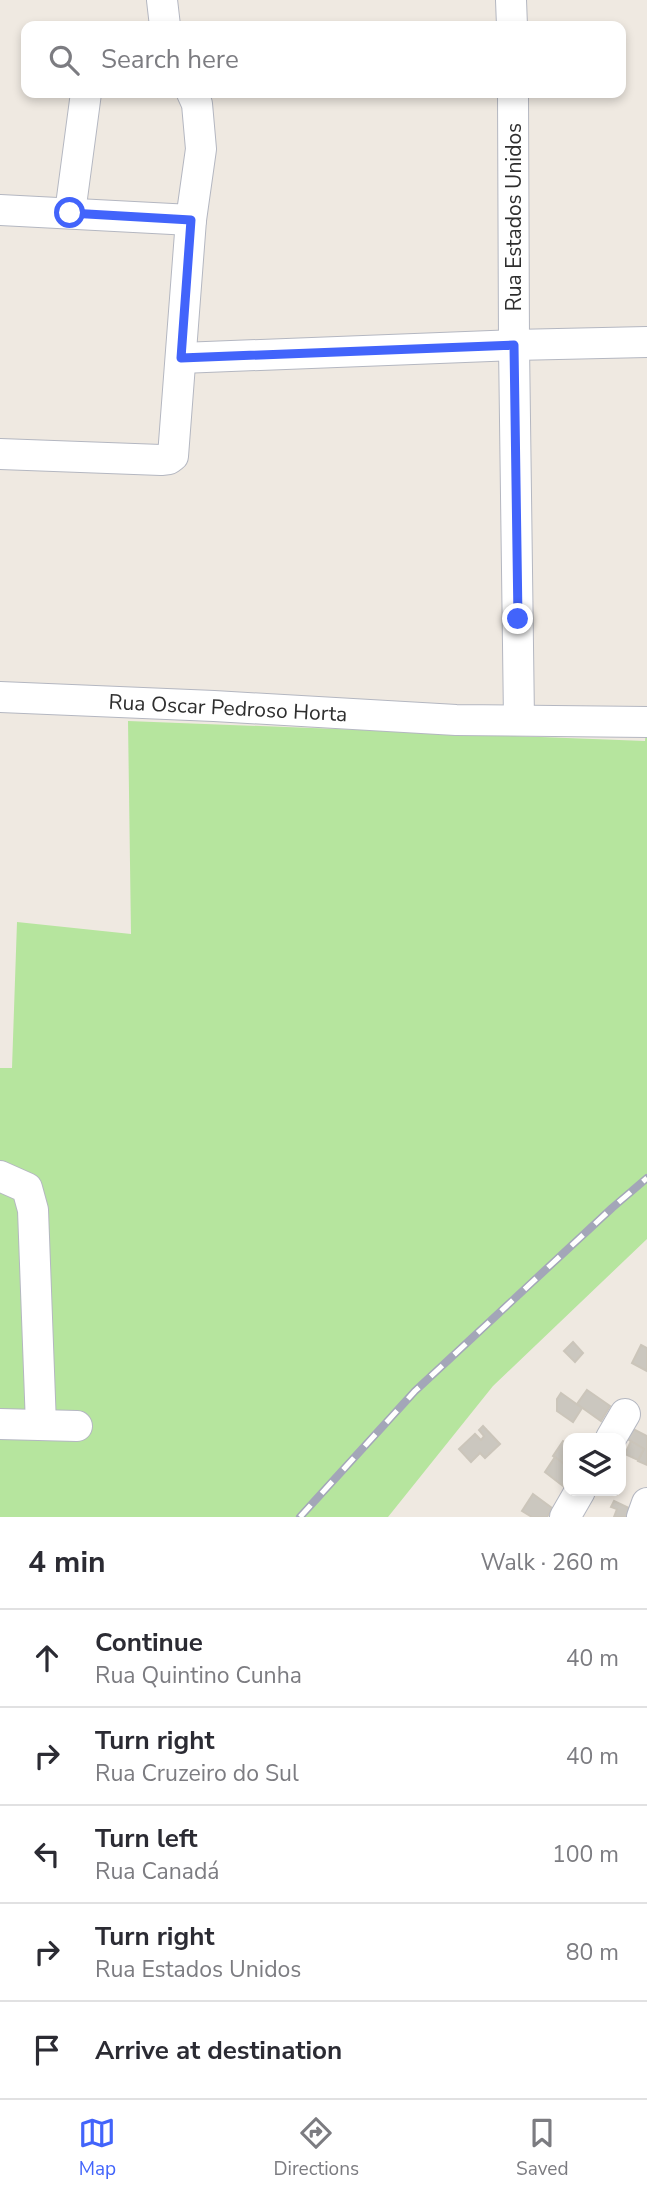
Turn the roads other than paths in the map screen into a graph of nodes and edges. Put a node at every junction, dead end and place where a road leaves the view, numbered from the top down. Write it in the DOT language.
graph roads {
  1 [pos="162,0"];
  2 [pos="511,0"];
  3 [pos="164,21"];
  4 [pos="512,21"];
  5 [pos="85,98"];
  6 [pos="194,98"];
  7 [pos="513,98"];
  8 [pos="0,210"];
  9 [pos="70,213"];
  10 [pos="191,220"];
  11 [pos="647,342"];
  12 [pos="514,345"];
  13 [pos="181,358"];
  14 [pos="0,454"];
  15 [pos="0,697"];
  16 [pos="519,720"];
  17 [pos="647,722"];
  18 [pos="0,1177"];
  19 [pos="0,1424"];
  20 [pos="41,1425"];
  21 [pos="77,1426"];
  22 [pos="577,1496"];
  23 [pos="647,1503"];
  24 [pos="565,1517"];
  25 [pos="642,1517"];
  1 -- 3 [label="street"];
  2 -- 4 [label="street"];
  5 -- 9 [label="street"];
  6 -- 10 [label="street"];
  7 -- 12 [label="street, Rua Estados Unidos"];
  8 -- 9 [label="street"];
  9 -- 10 [label="street"];
  10 -- 13 [label="street"];
  11 -- 12 [label="street"];
  12 -- 13 [label="street"];
  12 -- 16 [label="street, Rua Estados Unidos"];
  13 -- 14 [label="street"];
  15 -- 16 [label="street, Rua Oscar Pedroso Horta"];
  16 -- 17 [label="street"];
  18 -- 20 [label="street"];
  19 -- 20 [label="street"];
  20 -- 21 [label="street"];
  22 -- 24 [label="street"];
  23 -- 25 [label="street"];
}
